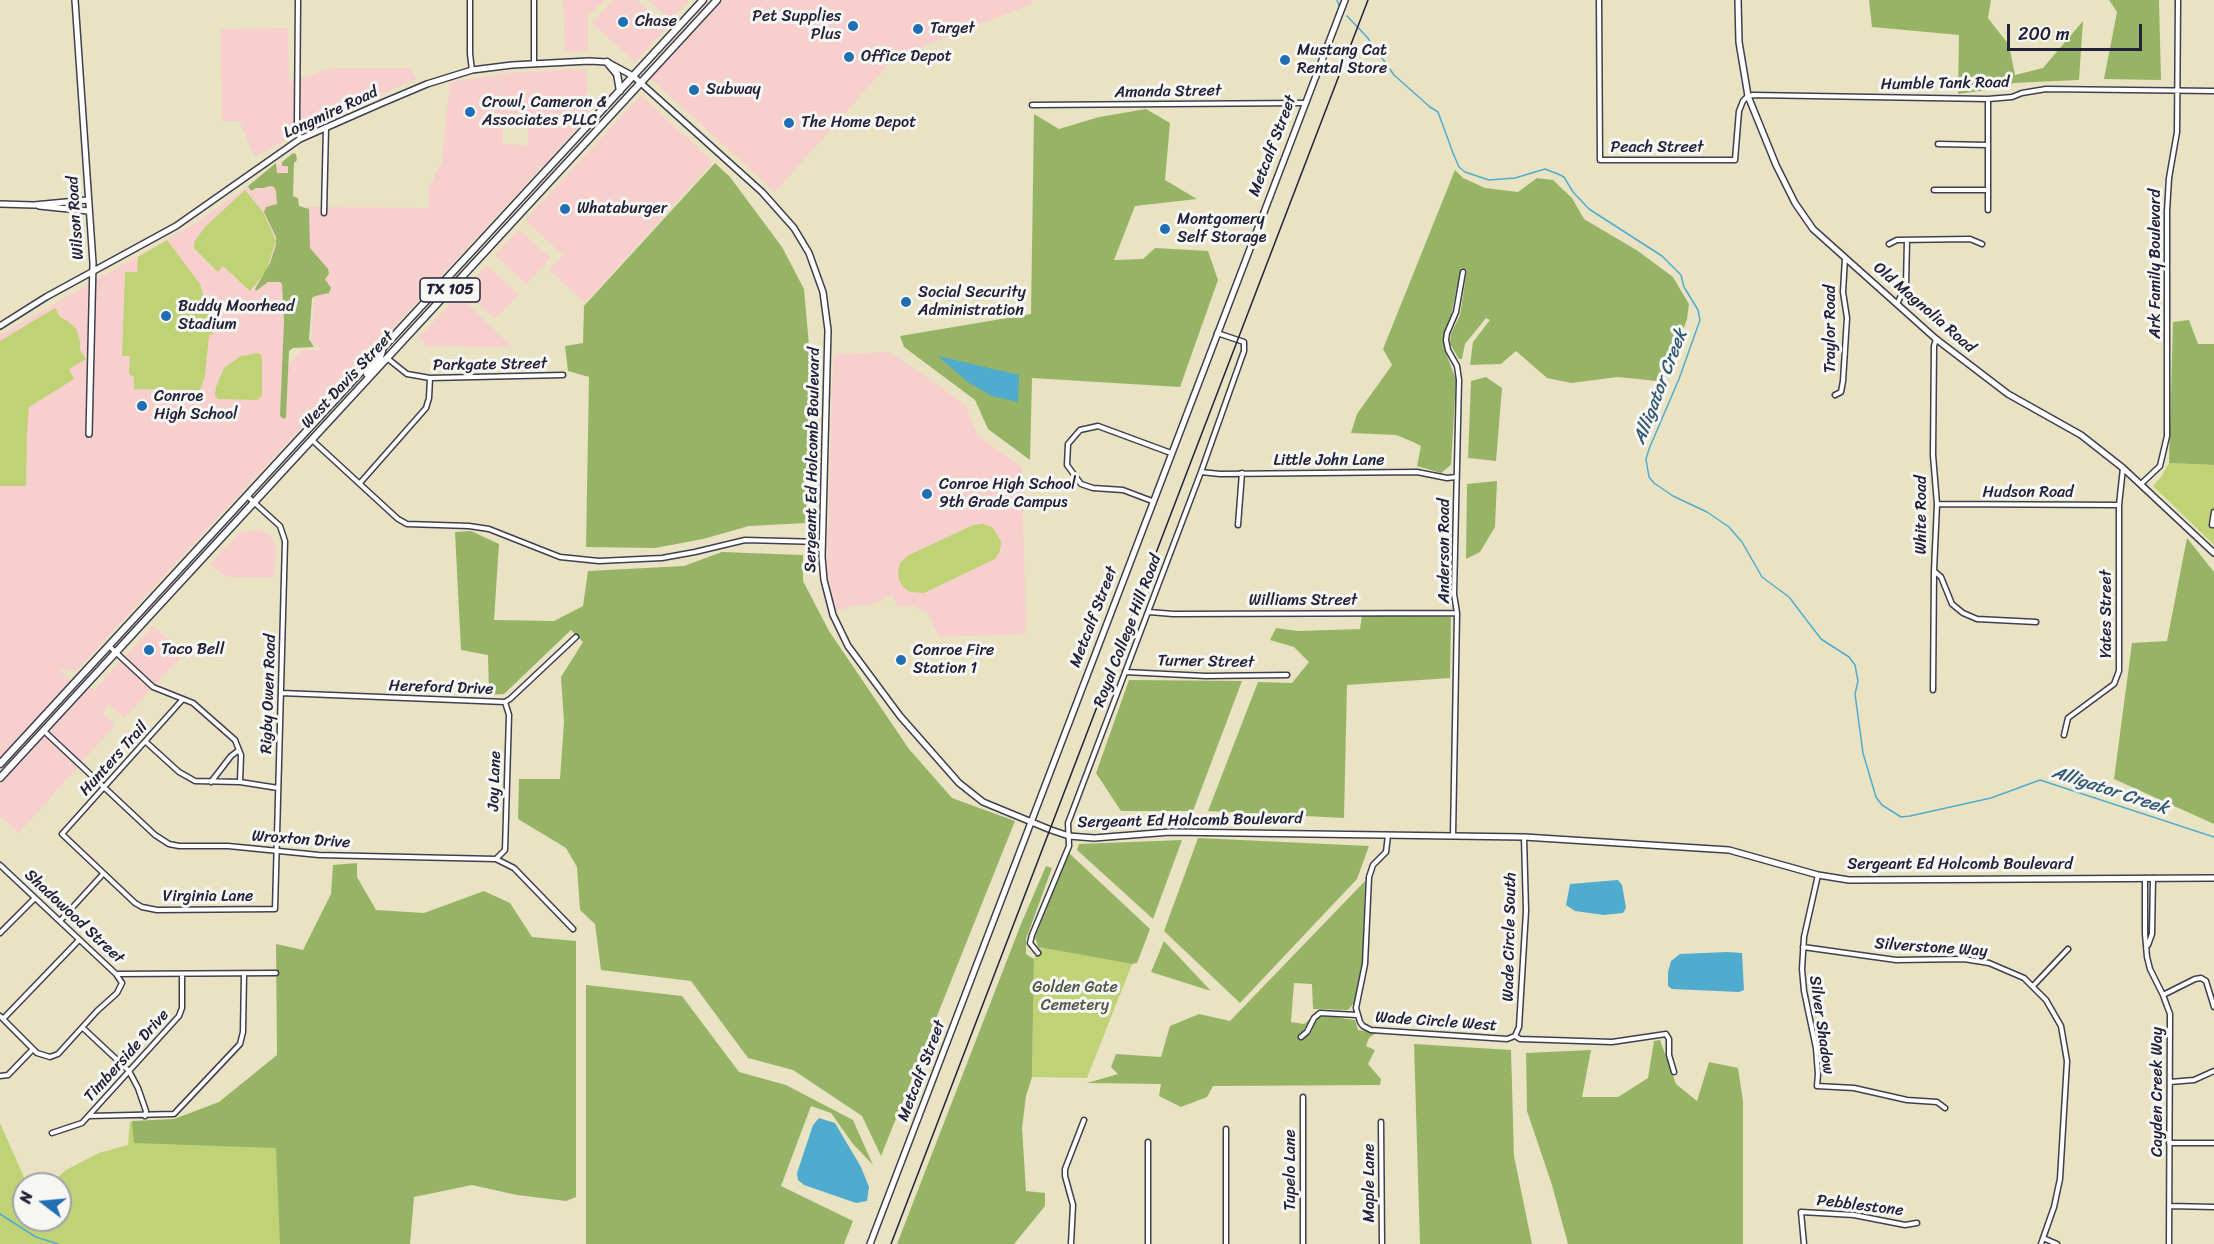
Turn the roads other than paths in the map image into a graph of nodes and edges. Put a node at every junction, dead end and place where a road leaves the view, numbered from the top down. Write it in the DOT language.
graph roads {
  1 [pos="75,0"];
  2 [pos="298,0"];
  3 [pos="470,0"];
  4 [pos="534,0"];
  5 [pos="703,0"];
  6 [pos="717,0"];
  7 [pos="1345,0"];
  8 [pos="1599,0"];
  9 [pos="1738,0"];
  10 [pos="2178,0"];
  11 [pos="607,62"];
  12 [pos="534,64"];
  13 [pos="472,70"];
  14 [pos="633,76"];
  15 [pos="640,82"];
  16 [pos="620,91"];
  17 [pos="2177,91"];
  18 [pos="2214,91"];
  19 [pos="1748,96"];
  20 [pos="1988,99"];
  21 [pos="1304,103"];
  22 [pos="1032,105"];
  23 [pos="327,128"];
  24 [pos="300,139"];
  25 [pos="1938,144"];
  26 [pos="1988,145"];
  27 [pos="1934,190"];
  28 [pos="1988,190"];
  29 [pos="87,200"];
  30 [pos="0,204"];
  31 [pos="34,205"];
  32 [pos="511,209"];
  33 [pos="1988,210"];
  34 [pos="88,211"];
  35 [pos="324,213"];
  36 [pos="1906,240"];
  37 [pos="1889,244"];
  38 [pos="1982,244"];
  39 [pos="483,254"];
  40 [pos="1845,258"];
  41 [pos="93,272"];
  42 [pos="1463,272"];
  43 [pos="1897,304"];
  44 [pos="411,318"];
  45 [pos="0,326"];
  46 [pos="1216,333"];
  47 [pos="1936,339"];
  48 [pos="382,350"];
  49 [pos="387,358"];
  50 [pos="563,375"];
  51 [pos="429,378"];
  52 [pos="357,390"];
  53 [pos="1835,395"];
  54 [pos="334,402"];
  55 [pos="89,434"];
  56 [pos="311,439"];
  57 [pos="1171,453"];
  58 [pos="2123,468"];
  59 [pos="1201,472"];
  60 [pos="1242,473"];
  61 [pos="1456,477"];
  62 [pos="360,483"];
  63 [pos="2141,485"];
  64 [pos="247,496"];
  65 [pos="1152,501"];
  66 [pos="254,503"];
  67 [pos="1937,504"];
  68 [pos="2119,505"];
  69 [pos="2214,512"];
  70 [pos="1238,525"];
  71 [pos="2214,525"];
  72 [pos="204,542"];
  73 [pos="822,542"];
  74 [pos="2213,549"];
  75 [pos="1934,571"];
  76 [pos="180,584"];
  77 [pos="1149,612"];
  78 [pos="1457,613"];
  79 [pos="2036,622"];
  80 [pos="576,638"];
  81 [pos="109,646"];
  82 [pos="116,653"];
  83 [pos="1125,672"];
  84 [pos="1287,675"];
  85 [pos="1933,690"];
  86 [pos="281,693"];
  87 [pos="183,699"];
  88 [pos="58,701"];
  89 [pos="504,702"];
  90 [pos="44,731"];
  91 [pos="2064,735"];
  92 [pos="146,742"];
  93 [pos="239,750"];
  94 [pos="23,754"];
  95 [pos="0,764"];
  96 [pos="0,778"];
  97 [pos="211,782"];
  98 [pos="240,783"];
  99 [pos="104,787"];
  100 [pos="278,788"];
  101 [pos="1032,822"];
  102 [pos="62,834"];
  103 [pos="1388,835"];
  104 [pos="1453,835"];
  105 [pos="1069,836"];
  106 [pos="1524,837"];
  107 [pos="277,853"];
  108 [pos="496,859"];
  109 [pos="0,865"];
  110 [pos="104,874"];
  111 [pos="1818,875"];
  112 [pos="2145,878"];
  113 [pos="2153,878"];
  114 [pos="2214,878"];
  115 [pos="35,898"];
  116 [pos="275,909"];
  117 [pos="60,921"];
  118 [pos="573,929"];
  119 [pos="0,933"];
  120 [pos="80,940"];
  121 [pos="2148,945"];
  122 [pos="1803,947"];
  123 [pos="2068,949"];
  124 [pos="1038,953"];
  125 [pos="276,973"];
  126 [pos="116,974"];
  127 [pos="182,974"];
  128 [pos="244,974"];
  129 [pos="2033,986"];
  130 [pos="2163,995"];
  131 [pos="2214,1007"];
  132 [pos="1357,1015"];
  133 [pos="2,1018"];
  134 [pos="83,1028"];
  135 [pos="1515,1036"];
  136 [pos="1301,1037"];
  137 [pos="33,1049"];
  138 [pos="129,1071"];
  139 [pos="2214,1071"];
  140 [pos="1674,1072"];
  141 [pos="0,1076"];
  142 [pos="2170,1082"];
  143 [pos="1303,1097"];
  144 [pos="1945,1108"];
  145 [pos="89,1116"];
  146 [pos="145,1116"];
  147 [pos="1084,1120"];
  148 [pos="1381,1122"];
  149 [pos="1226,1129"];
  150 [pos="52,1133"];
  151 [pos="1148,1142"];
  152 [pos="2169,1143"];
  153 [pos="2214,1143"];
  154 [pos="2169,1206"];
  155 [pos="2214,1207"];
  156 [pos="1917,1223"];
  157 [pos="2043,1238"];
  158 [pos="870,1244"];
  159 [pos="1071,1244"];
  160 [pos="1148,1244"];
  161 [pos="1226,1244"];
  162 [pos="1303,1244"];
  163 [pos="1382,1244"];
  164 [pos="1804,1244"];
  165 [pos="2041,1244"];
  166 [pos="2057,1244"];
  167 [pos="2169,1244"];
  1 -- 29 [label="street, Wilson Road"];
  2 -- 24 [label="street"];
  3 -- 13 [label="street"];
  4 -- 12 [label="street"];
  5 -- 14 [label="main road, West Davis Street / TX 105"];
  6 -- 15 [label="main road, West Davis Street / TX 105"];
  7 -- 21 [label="street, Metcalf Street"];
  8 -- 19 [label="street, Peach Street"];
  9 -- 19 [label="street, Old Magnolia Road"];
  10 -- 17 [label="street, Ark Family Boulevard"];
  11 -- 12 [label="street, Longmire Road"];
  11 -- 14 [label="street, Longmire Road"];
  11 -- 16 [label="main road"];
  12 -- 13 [label="street, Longmire Road"];
  13 -- 23 [label="street, Longmire Road"];
  14 -- 15 [label="street, Longmire Road"];
  14 -- 16 [label="main road, West Davis Street / TX 105"];
  15 -- 39 [label="main road, West Davis Street / TX 105"];
  15 -- 73 [label="street, Sergeant Ed Holcomb Boulevard"];
  16 -- 32 [label="main road, West Davis Street / TX 105"];
  17 -- 18 [label="street, Humble Tank Road"];
  17 -- 20 [label="street, Humble Tank Road"];
  17 -- 63 [label="street, Ark Family Boulevard"];
  19 -- 20 [label="street, Humble Tank Road"];
  19 -- 40 [label="street, Old Magnolia Road"];
  20 -- 26 [label="street"];
  21 -- 22 [label="street, Amanda Street"];
  21 -- 46 [label="street, Metcalf Street"];
  23 -- 24 [label="street, Longmire Road"];
  23 -- 35 [label="street"];
  24 -- 41 [label="street, Longmire Road"];
  25 -- 26 [label="street"];
  26 -- 28 [label="street"];
  27 -- 28 [label="street"];
  28 -- 33 [label="street"];
  29 -- 31 [label="street"];
  29 -- 34 [label="street, Wilson Road"];
  30 -- 31 [label="street"];
  31 -- 34 [label="street"];
  32 -- 39 [label="main road"];
  32 -- 44 [label="main road, West Davis Street / TX 105"];
  34 -- 41 [label="street, Wilson Road"];
  36 -- 37 [label="street"];
  36 -- 38 [label="street"];
  36 -- 43 [label="street"];
  39 -- 49 [label="main road, West Davis Street / TX 105"];
  40 -- 43 [label="street, Old Magnolia Road"];
  40 -- 53 [label="street, Traylor Road"];
  41 -- 45 [label="street, Longmire Road"];
  41 -- 55 [label="street, Wilson Road"];
  42 -- 61 [label="street, Anderson Road"];
  43 -- 47 [label="street, Old Magnolia Road"];
  44 -- 48 [label="main road, West Davis Street / TX 105"];
  44 -- 49 [label="main road"];
  46 -- 57 [label="street, Metcalf Street"];
  46 -- 59 [label="street, Royal College Hill Road"];
  47 -- 58 [label="street, Old Magnolia Road"];
  47 -- 67 [label="street, White Road"];
  48 -- 52 [label="main road"];
  48 -- 54 [label="main road, West Davis Street / TX 105"];
  49 -- 51 [label="street, Parkgate Street"];
  49 -- 52 [label="main road, West Davis Street / TX 105"];
  50 -- 51 [label="street, Parkgate Street"];
  51 -- 62 [label="street"];
  52 -- 56 [label="main road, West Davis Street / TX 105"];
  54 -- 56 [label="main road"];
  54 -- 64 [label="main road, West Davis Street / TX 105"];
  56 -- 62 [label="street"];
  56 -- 66 [label="main road, West Davis Street / TX 105"];
  57 -- 65 [label="street, Metcalf Street"];
  57 -- 65 [label="street"];
  58 -- 63 [label="street, Old Magnolia Road"];
  58 -- 68 [label="street, Yates Street"];
  59 -- 60 [label="street, Little John Lane"];
  59 -- 77 [label="street, Royal College Hill Road"];
  60 -- 61 [label="street, Little John Lane"];
  60 -- 70 [label="street"];
  61 -- 78 [label="street, Anderson Road"];
  62 -- 73 [label="street"];
  63 -- 74 [label="street, Old Magnolia Road"];
  64 -- 66 [label="street, Rigby Owen Road"];
  64 -- 72 [label="main road, West Davis Street / TX 105"];
  65 -- 101 [label="street, Metcalf Street"];
  66 -- 76 [label="main road, West Davis Street / TX 105"];
  66 -- 86 [label="street, Rigby Owen Road"];
  67 -- 68 [label="street, Hudson Road"];
  67 -- 75 [label="street, White Road"];
  68 -- 91 [label="street, Yates Street"];
  69 -- 71 [label="street"];
  72 -- 76 [label="main road"];
  72 -- 81 [label="main road, West Davis Street / TX 105"];
  73 -- 101 [label="street, Sergeant Ed Holcomb Boulevard"];
  75 -- 79 [label="street"];
  75 -- 85 [label="street, White Road"];
  76 -- 82 [label="main road, West Davis Street / TX 105"];
  77 -- 78 [label="street, Williams Street"];
  77 -- 83 [label="street, Royal College Hill Road"];
  78 -- 104 [label="street, Anderson Road"];
  80 -- 89 [label="street, Hereford Drive"];
  81 -- 82 [label="street"];
  81 -- 88 [label="main road, West Davis Street / TX 105"];
  82 -- 87 [label="street"];
  82 -- 90 [label="main road, West Davis Street / TX 105"];
  83 -- 84 [label="street, Turner Street"];
  83 -- 105 [label="street, Royal College Hill Road"];
  86 -- 89 [label="street, Hereford Drive"];
  86 -- 100 [label="street, Rigby Owen Road"];
  87 -- 92 [label="street, Hunters Trail"];
  87 -- 93 [label="street"];
  88 -- 94 [label="main road"];
  88 -- 95 [label="main road, West Davis Street / TX 105"];
  89 -- 108 [label="street, Joy Lane"];
  90 -- 94 [label="main road, West Davis Street / TX 105"];
  90 -- 99 [label="street, Wroxton Drive"];
  92 -- 97 [label="street"];
  92 -- 99 [label="street, Hunters Trail"];
  93 -- 97 [label="street"];
  93 -- 98 [label="street"];
  94 -- 96 [label="main road, West Davis Street / TX 105"];
  97 -- 98 [label="street"];
  98 -- 100 [label="street"];
  99 -- 102 [label="street, Hunters Trail"];
  99 -- 107 [label="street, Wroxton Drive"];
  100 -- 107 [label="street, Rigby Owen Road"];
  101 -- 105 [label="street, Sergeant Ed Holcomb Boulevard"];
  101 -- 158 [label="street, Metcalf Street"];
  102 -- 110 [label="street, Virginia Lane"];
  103 -- 104 [label="street, Sergeant Ed Holcomb Boulevard"];
  103 -- 105 [label="street, Sergeant Ed Holcomb Boulevard"];
  103 -- 132 [label="street"];
  104 -- 106 [label="street, Sergeant Ed Holcomb Boulevard"];
  105 -- 124 [label="street, Royal College Hill Road"];
  106 -- 111 [label="street, Sergeant Ed Holcomb Boulevard"];
  106 -- 135 [label="street, Wade Circle South"];
  107 -- 108 [label="street, Wroxton Drive"];
  107 -- 116 [label="street, Rigby Owen Road"];
  108 -- 118 [label="street"];
  109 -- 115 [label="street, Shadowood Street"];
  110 -- 116 [label="street, Virginia Lane"];
  110 -- 117 [label="street"];
  111 -- 112 [label="street, Sergeant Ed Holcomb Boulevard"];
  111 -- 122 [label="street, Silver Shadow"];
  112 -- 113 [label="street, Sergeant Ed Holcomb Boulevard"];
  112 -- 121 [label="street, Cayden Creek Way"];
  113 -- 114 [label="street, Sergeant Ed Holcomb Boulevard"];
  113 -- 121 [label="street, Cayden Creek Way"];
  115 -- 117 [label="street, Shadowood Street"];
  115 -- 119 [label="street"];
  117 -- 120 [label="street, Shadowood Street"];
  120 -- 126 [label="street, Shadowood Street"];
  120 -- 133 [label="street"];
  121 -- 130 [label="street, Cayden Creek Way"];
  122 -- 129 [label="street, Silverstone Way"];
  122 -- 144 [label="street, Silver Shadow"];
  123 -- 129 [label="street"];
  125 -- 128 [label="street, Shadowood Street"];
  126 -- 127 [label="street, Shadowood Street"];
  126 -- 134 [label="street"];
  127 -- 128 [label="street, Shadowood Street"];
  127 -- 138 [label="street, Timberside Drive"];
  128 -- 146 [label="street"];
  129 -- 157 [label="street, Silverstone Way"];
  130 -- 131 [label="street"];
  130 -- 142 [label="street, Cayden Creek Way"];
  132 -- 135 [label="street, Wade Circle West"];
  132 -- 136 [label="street, Wade Circle West"];
  133 -- 137 [label="street"];
  134 -- 137 [label="street"];
  134 -- 138 [label="street"];
  135 -- 140 [label="street, Wade Circle West"];
  137 -- 141 [label="street"];
  138 -- 145 [label="street, Timberside Drive"];
  138 -- 146 [label="street"];
  139 -- 142 [label="street"];
  142 -- 152 [label="street, Cayden Creek Way"];
  143 -- 162 [label="street, Tupelo Lane"];
  145 -- 146 [label="street"];
  145 -- 150 [label="street"];
  147 -- 159 [label="street"];
  148 -- 163 [label="street, Maple Lane"];
  149 -- 161 [label="street"];
  151 -- 160 [label="street"];
  152 -- 153 [label="street"];
  152 -- 154 [label="street, Cayden Creek Way"];
  154 -- 155 [label="street"];
  154 -- 167 [label="street, Cayden Creek Way"];
  156 -- 164 [label="street, Pebblestone"];
  157 -- 165 [label="street, Silverstone Way"];
  157 -- 166 [label="street"];
}
